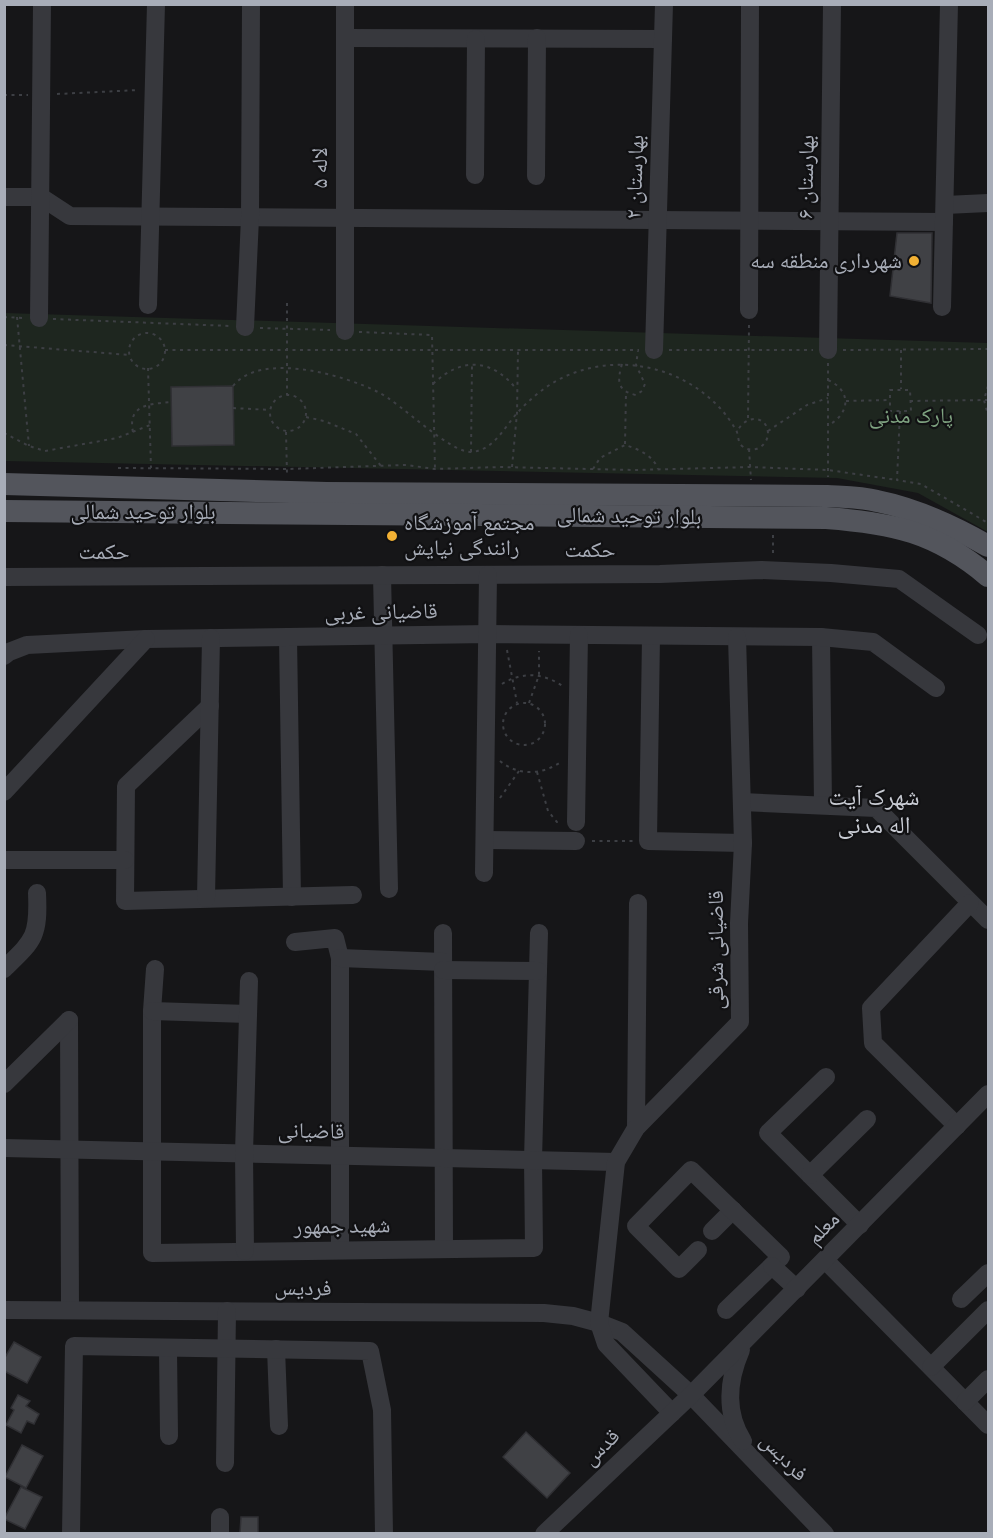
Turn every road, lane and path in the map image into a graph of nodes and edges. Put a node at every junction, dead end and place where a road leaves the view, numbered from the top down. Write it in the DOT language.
graph roads {
  1 [pos="42,4"];
  2 [pos="156,4"];
  3 [pos="251,4"];
  4 [pos="345,4"];
  5 [pos="664,4"];
  6 [pos="750,4"];
  7 [pos="832,4"];
  8 [pos="949,4"];
  9 [pos="345,38"];
  10 [pos="476,39"];
  11 [pos="537,39"];
  12 [pos="663,39"];
  13 [pos="153,89"];
  14 [pos="4,95"];
  15 [pos="41,95"];
  16 [pos="475,175"];
  17 [pos="536,176"];
  18 [pos="4,197"];
  19 [pos="41,197"];
  20 [pos="988,203"];
  21 [pos="944,213"];
  22 [pos="150,217"];
  23 [pos="250,218"];
  24 [pos="344,218"];
  25 [pos="658,220"];
  26 [pos="750,221"];
  27 [pos="830,221"];
  28 [pos="287,303"];
  29 [pos="148,305"];
  30 [pos="942,307"];
  31 [pos="749,310"];
  32 [pos="4,317"];
  33 [pos="17,317"];
  34 [pos="39,318"];
  35 [pos="245,327"];
  36 [pos="286,329"];
  37 [pos="345,331"];
  38 [pos="4,345"];
  39 [pos="19,346"];
  40 [pos="988,349"];
  41 [pos="165,350"];
  42 [pos="287,350"];
  43 [pos="433,350"];
  44 [pos="518,350"];
  45 [pos="646,350"];
  46 [pos="749,350"];
  47 [pos="828,350"];
  48 [pos="901,350"];
  49 [pos="130,355"];
  50 [pos="472,364"];
  51 [pos="622,364"];
  52 [pos="636,366"];
  53 [pos="287,368"];
  54 [pos="148,369"];
  55 [pos="828,380"];
  56 [pos="433,384"];
  57 [pos="233,386"];
  58 [pos="988,386"];
  59 [pos="517,390"];
  60 [pos="901,390"];
  61 [pos="626,393"];
  62 [pos="287,395"];
  63 [pos="828,398"];
  64 [pos="846,400"];
  65 [pos="890,400"];
  66 [pos="984,400"];
  67 [pos="988,400"];
  68 [pos="910,401"];
  69 [pos="171,402"];
  70 [pos="149,404"];
  71 [pos="233,408"];
  72 [pos="270,410"];
  73 [pos="900,411"];
  74 [pos="517,413"];
  75 [pos="988,415"];
  76 [pos="305,417"];
  77 [pos="748,419"];
  78 [pos="150,425"];
  79 [pos="828,425"];
  80 [pos="286,431"];
  81 [pos="768,431"];
  82 [pos="133,432"];
  83 [pos="434,432"];
  84 [pos="737,432"];
  85 [pos="4,433"];
  86 [pos="625,445"];
  87 [pos="29,446"];
  88 [pos="749,449"];
  89 [pos="471,452"];
  90 [pos="381,466"];
  91 [pos="512,467"];
  92 [pos="750,467"];
  93 [pos="116,468"];
  94 [pos="152,468"];
  95 [pos="287,469"];
  96 [pos="435,469"];
  97 [pos="593,469"];
  98 [pos="658,470"];
  99 [pos="828,470"];
  100 [pos="828,477"];
  101 [pos="897,480"];
  102 [pos="4,484"];
  103 [pos="287,492"];
  104 [pos="751,496"];
  105 [pos="4,511"];
  106 [pos="772,518"];
  107 [pos="988,523"];
  108 [pos="988,546"];
  109 [pos="774,571"];
  110 [pos="488,574"];
  111 [pos="382,575"];
  112 [pos="988,576"];
  113 [pos="4,577"];
  114 [pos="488,634"];
  115 [pos="508,634"];
  116 [pos="539,635"];
  117 [pos="579,635"];
  118 [pos="978,635"];
  119 [pos="384,636"];
  120 [pos="651,636"];
  121 [pos="288,637"];
  122 [pos="737,637"];
  123 [pos="821,637"];
  124 [pos="211,638"];
  125 [pos="146,639"];
  126 [pos="6,652"];
  127 [pos="539,675"];
  128 [pos="512,679"];
  129 [pos="936,688"];
  130 [pos="529,703"];
  131 [pos="487,704"];
  132 [pos="517,704"];
  133 [pos="210,705"];
  134 [pos="578,709"];
  135 [pos="486,741"];
  136 [pos="562,761"];
  137 [pos="519,771"];
  138 [pos="537,772"];
  139 [pos="4,792"];
  140 [pos="742,802"];
  141 [pos="823,806"];
  142 [pos="485,813"];
  143 [pos="576,822"];
  144 [pos="485,840"];
  145 [pos="576,841"];
  146 [pos="648,842"];
  147 [pos="742,843"];
  148 [pos="4,860"];
  149 [pos="125,860"];
  150 [pos="484,873"];
  151 [pos="389,889"];
  152 [pos="37,893"];
  153 [pos="354,896"];
  154 [pos="292,897"];
  155 [pos="206,898"];
  156 [pos="638,903"];
  157 [pos="970,903"];
  158 [pos="988,920"];
  159 [pos="443,933"];
  160 [pos="539,933"];
  161 [pos="296,942"];
  162 [pos="340,958"];
  163 [pos="443,966"];
  164 [pos="4,969"];
  165 [pos="155,969"];
  166 [pos="538,971"];
  167 [pos="249,981"];
  168 [pos="152,1011"];
  169 [pos="248,1014"];
  170 [pos="826,1077"];
  171 [pos="4,1084"];
  172 [pos="988,1094"];
  173 [pos="867,1119"];
  174 [pos="957,1126"];
  175 [pos="636,1128"];
  176 [pos="4,1148"];
  177 [pos="69,1149"];
  178 [pos="151,1151"];
  179 [pos="244,1153"];
  180 [pos="339,1155"];
  181 [pos="444,1158"];
  182 [pos="533,1160"];
  183 [pos="616,1162"];
  184 [pos="810,1175"];
  185 [pos="733,1210"];
  186 [pos="860,1225"];
  187 [pos="712,1231"];
  188 [pos="444,1249"];
  189 [pos="340,1250"];
  190 [pos="698,1250"];
  191 [pos="245,1251"];
  192 [pos="825,1260"];
  193 [pos="772,1266"];
  194 [pos="988,1273"];
  195 [pos="797,1289"];
  196 [pos="961,1299"];
  197 [pos="4,1310"];
  198 [pos="70,1310"];
  199 [pos="726,1310"];
  200 [pos="988,1310"];
  201 [pos="226,1311"];
  202 [pos="599,1323"];
  203 [pos="748,1338"];
  204 [pos="168,1349"];
  205 [pos="276,1349"];
  206 [pos="226,1350"];
  207 [pos="931,1367"];
  208 [pos="988,1378"];
  209 [pos="691,1395"];
  210 [pos="965,1402"];
  211 [pos="672,1413"];
  212 [pos="988,1425"];
  213 [pos="279,1426"];
  214 [pos="169,1436"];
  215 [pos="749,1456"];
  216 [pos="225,1463"];
  217 [pos="548,1532"];
  218 [pos="71,1533"];
  219 [pos="384,1533"];
  220 [pos="825,1533"];
  1 -- 15 [label="street"];
  2 -- 13 [label="street"];
  3 -- 23 [label="street"];
  4 -- 9 [label="street, لاله ۵"];
  5 -- 12 [label="street, بهارستان ۲"];
  6 -- 26 [label="street"];
  7 -- 27 [label="street, بهارستان ۶"];
  8 -- 21 [label="street"];
  9 -- 10 [label="street"];
  9 -- 24 [label="street, لاله ۵"];
  10 -- 11 [label="street"];
  10 -- 16 [label="street"];
  11 -- 12 [label="street"];
  11 -- 17 [label="street"];
  12 -- 25 [label="street, بهارستان ۲"];
  13 -- 15 [label="path"];
  13 -- 22 [label="street"];
  14 -- 15 [label="path"];
  15 -- 19 [label="street"];
  18 -- 19 [label="street"];
  19 -- 22 [label="street"];
  19 -- 34 [label="street"];
  20 -- 21 [label="street"];
  21 -- 27 [label="street"];
  21 -- 30 [label="street"];
  22 -- 23 [label="street"];
  22 -- 29 [label="street"];
  23 -- 24 [label="street"];
  23 -- 35 [label="street"];
  24 -- 25 [label="street"];
  24 -- 37 [label="street, لاله ۵"];
  25 -- 26 [label="street"];
  25 -- 45 [label="street, بهارستان ۲"];
  26 -- 27 [label="street"];
  26 -- 31 [label="street"];
  27 -- 47 [label="street, بهارستان ۶"];
  28 -- 36 [label="path"];
  31 -- 46 [label="path"];
  32 -- 33 [label="path"];
  33 -- 34 [label="path"];
  33 -- 39 [label="path"];
  34 -- 35 [label="path"];
  35 -- 36 [label="path"];
  36 -- 37 [label="path"];
  36 -- 42 [label="path"];
  37 -- 43 [label="path"];
  38 -- 39 [label="path"];
  39 -- 49 [label="path"];
  39 -- 87 [label="path"];
  40 -- 48 [label="path"];
  41 -- 42 [label="path"];
  41 -- 49 [label="path"];
  41 -- 54 [label="path"];
  42 -- 43 [label="path"];
  42 -- 53 [label="path"];
  43 -- 44 [label="path"];
  43 -- 56 [label="path"];
  44 -- 45 [label="path"];
  44 -- 59 [label="path"];
  45 -- 46 [label="path"];
  45 -- 52 [label="path"];
  46 -- 47 [label="path"];
  46 -- 77 [label="path"];
  47 -- 48 [label="path"];
  47 -- 55 [label="path"];
  48 -- 60 [label="path"];
  49 -- 54 [label="path"];
  50 -- 56 [label="path"];
  50 -- 59 [label="path"];
  50 -- 89 [label="path"];
  51 -- 52 [label="path"];
  51 -- 61 [label="path"];
  51 -- 74 [label="path"];
  52 -- 61 [label="path"];
  52 -- 84 [label="path"];
  53 -- 57 [label="path"];
  53 -- 62 [label="path"];
  53 -- 83 [label="path"];
  54 -- 70 [label="path"];
  55 -- 63 [label="path"];
  55 -- 64 [label="path"];
  56 -- 83 [label="path"];
  58 -- 66 [label="path"];
  59 -- 74 [label="path"];
  60 -- 65 [label="path"];
  60 -- 68 [label="path"];
  61 -- 86 [label="path"];
  62 -- 72 [label="path"];
  62 -- 76 [label="path"];
  63 -- 79 [label="path"];
  63 -- 81 [label="path"];
  64 -- 65 [label="path"];
  64 -- 79 [label="path"];
  65 -- 73 [label="path"];
  66 -- 67 [label="path"];
  66 -- 68 [label="path"];
  66 -- 75 [label="path"];
  68 -- 73 [label="path"];
  69 -- 70 [label="path"];
  70 -- 78 [label="path"];
  70 -- 82 [label="path"];
  71 -- 72 [label="path"];
  72 -- 80 [label="path"];
  73 -- 101 [label="path"];
  74 -- 89 [label="path"];
  74 -- 91 [label="path"];
  76 -- 80 [label="path"];
  76 -- 90 [label="path"];
  77 -- 81 [label="path"];
  77 -- 84 [label="path"];
  78 -- 82 [label="path"];
  78 -- 94 [label="path"];
  79 -- 99 [label="path"];
  80 -- 95 [label="path"];
  81 -- 88 [label="path"];
  82 -- 87 [label="path"];
  83 -- 89 [label="path"];
  83 -- 96 [label="path"];
  84 -- 88 [label="path"];
  85 -- 87 [label="path"];
  86 -- 97 [label="path"];
  86 -- 98 [label="path"];
  88 -- 92 [label="path"];
  90 -- 95 [label="path"];
  90 -- 96 [label="path"];
  91 -- 96 [label="path"];
  91 -- 97 [label="path"];
  92 -- 98 [label="path"];
  92 -- 99 [label="path"];
  92 -- 104 [label="path"];
  93 -- 94 [label="path"];
  94 -- 95 [label="path"];
  95 -- 103 [label="path"];
  97 -- 98 [label="path"];
  99 -- 100 [label="path"];
  99 -- 101 [label="path"];
  101 -- 107 [label="path"];
  102 -- 103 [label="main road, بلوار توحید شمالی"];
  103 -- 104 [label="main road, بلوار توحید شمالی"];
  104 -- 108 [label="main road, بلوار توحید شمالی"];
  105 -- 106 [label="main road, بلوار توحید شمالی"];
  106 -- 109 [label="path"];
  106 -- 112 [label="main road, بلوار توحید شمالی"];
  109 -- 110 [label="street, حکمت"];
  109 -- 118 [label="street, حکمت"];
  110 -- 111 [label="street, حکمت"];
  110 -- 114 [label="street"];
  111 -- 113 [label="street, حکمت"];
  111 -- 119 [label="street"];
  114 -- 115 [label="street, قاضیانی غربی"];
  114 -- 119 [label="street, قاضیانی غربی"];
  114 -- 131 [label="street"];
  115 -- 116 [label="street, قاضیانی غربی"];
  115 -- 128 [label="path"];
  116 -- 117 [label="street, قاضیانی غربی"];
  116 -- 127 [label="path"];
  117 -- 120 [label="street, قاضیانی غربی"];
  117 -- 134 [label="street"];
  119 -- 121 [label="street, قاضیانی غربی"];
  119 -- 151 [label="street"];
  120 -- 122 [label="street, قاضیانی غربی"];
  120 -- 146 [label="street"];
  121 -- 124 [label="street, قاضیانی غربی"];
  121 -- 154 [label="street"];
  122 -- 123 [label="street, قاضیانی غربی"];
  122 -- 140 [label="street, قاضیانی شرقی"];
  123 -- 129 [label="street, قاضیانی غربی"];
  123 -- 141 [label="street"];
  124 -- 125 [label="street, قاضیانی غربی"];
  124 -- 133 [label="street"];
  125 -- 126 [label="street, قاضیانی غربی"];
  125 -- 139 [label="street"];
  127 -- 128 [label="path"];
  127 -- 130 [label="path"];
  127 -- 134 [label="path"];
  128 -- 131 [label="path"];
  128 -- 132 [label="path"];
  130 -- 132 [label="path"];
  130 -- 132 [label="path"];
  131 -- 135 [label="street"];
  133 -- 149 [label="street"];
  133 -- 155 [label="street"];
  134 -- 143 [label="street"];
  135 -- 137 [label="path"];
  135 -- 142 [label="street"];
  136 -- 138 [label="path"];
  137 -- 138 [label="path"];
  137 -- 142 [label="path"];
  138 -- 143 [label="path"];
  140 -- 141 [label="street"];
  140 -- 147 [label="street, قاضیانی شرقی"];
  141 -- 157 [label="street"];
  142 -- 144 [label="street"];
  144 -- 145 [label="street"];
  144 -- 150 [label="street"];
  145 -- 146 [label="path"];
  146 -- 147 [label="street"];
  147 -- 175 [label="street, قاضیانی شرقی"];
  148 -- 149 [label="street"];
  149 -- 155 [label="street"];
  152 -- 164 [label="street"];
  153 -- 154 [label="street"];
  154 -- 155 [label="street"];
  156 -- 175 [label="street"];
  157 -- 158 [label="street"];
  157 -- 174 [label="street"];
  159 -- 163 [label="street"];
  160 -- 166 [label="street"];
  161 -- 162 [label="street"];
  162 -- 163 [label="street"];
  162 -- 180 [label="street"];
  163 -- 166 [label="street"];
  163 -- 181 [label="street"];
  165 -- 168 [label="street"];
  166 -- 182 [label="street"];
  167 -- 169 [label="street"];
  168 -- 169 [label="street"];
  168 -- 178 [label="street"];
  169 -- 179 [label="street"];
  170 -- 184 [label="street"];
  171 -- 177 [label="street"];
  172 -- 174 [label="street, معلم"];
  173 -- 184 [label="street"];
  174 -- 186 [label="street, معلم"];
  175 -- 183 [label="street, قاضیانی شرقی"];
  176 -- 177 [label="street, قاضیانی"];
  177 -- 178 [label="street, قاضیانی"];
  177 -- 198 [label="street"];
  178 -- 179 [label="street, قاضیانی"];
  178 -- 191 [label="street, شهید جمهور"];
  179 -- 180 [label="street, قاضیانی"];
  179 -- 191 [label="street"];
  180 -- 181 [label="street, قاضیانی"];
  180 -- 189 [label="street"];
  181 -- 182 [label="street, قاضیانی"];
  181 -- 188 [label="street"];
  182 -- 183 [label="street, قاضیانی"];
  182 -- 188 [label="street, شهید جمهور"];
  183 -- 202 [label="street, قاضیانی شرقی"];
  184 -- 186 [label="street"];
  185 -- 187 [label="street"];
  185 -- 190 [label="street"];
  185 -- 193 [label="street"];
  186 -- 192 [label="street, معلم"];
  188 -- 189 [label="street, شهید جمهور"];
  189 -- 191 [label="street, شهید جمهور"];
  192 -- 195 [label="street, معلم"];
  192 -- 207 [label="street"];
  193 -- 195 [label="street"];
  193 -- 199 [label="street"];
  194 -- 196 [label="street"];
  195 -- 203 [label="street, معلم"];
  197 -- 198 [label="street, فردیس"];
  198 -- 201 [label="street, فردیس"];
  200 -- 207 [label="street"];
  201 -- 202 [label="street, فردیس"];
  201 -- 206 [label="street"];
  202 -- 209 [label="street, فردیس"];
  202 -- 211 [label="street"];
  203 -- 209 [label="street, معلم"];
  203 -- 215 [label="street"];
  204 -- 206 [label="street"];
  204 -- 214 [label="street"];
  204 -- 218 [label="street"];
  205 -- 206 [label="street"];
  205 -- 213 [label="street"];
  205 -- 219 [label="street"];
  206 -- 216 [label="street"];
  207 -- 210 [label="street"];
  208 -- 210 [label="street"];
  209 -- 211 [label="street, قدس"];
  209 -- 215 [label="street, فردیس"];
  210 -- 212 [label="street"];
  211 -- 217 [label="street, قدس"];
  215 -- 220 [label="street, فردیس"];
}
